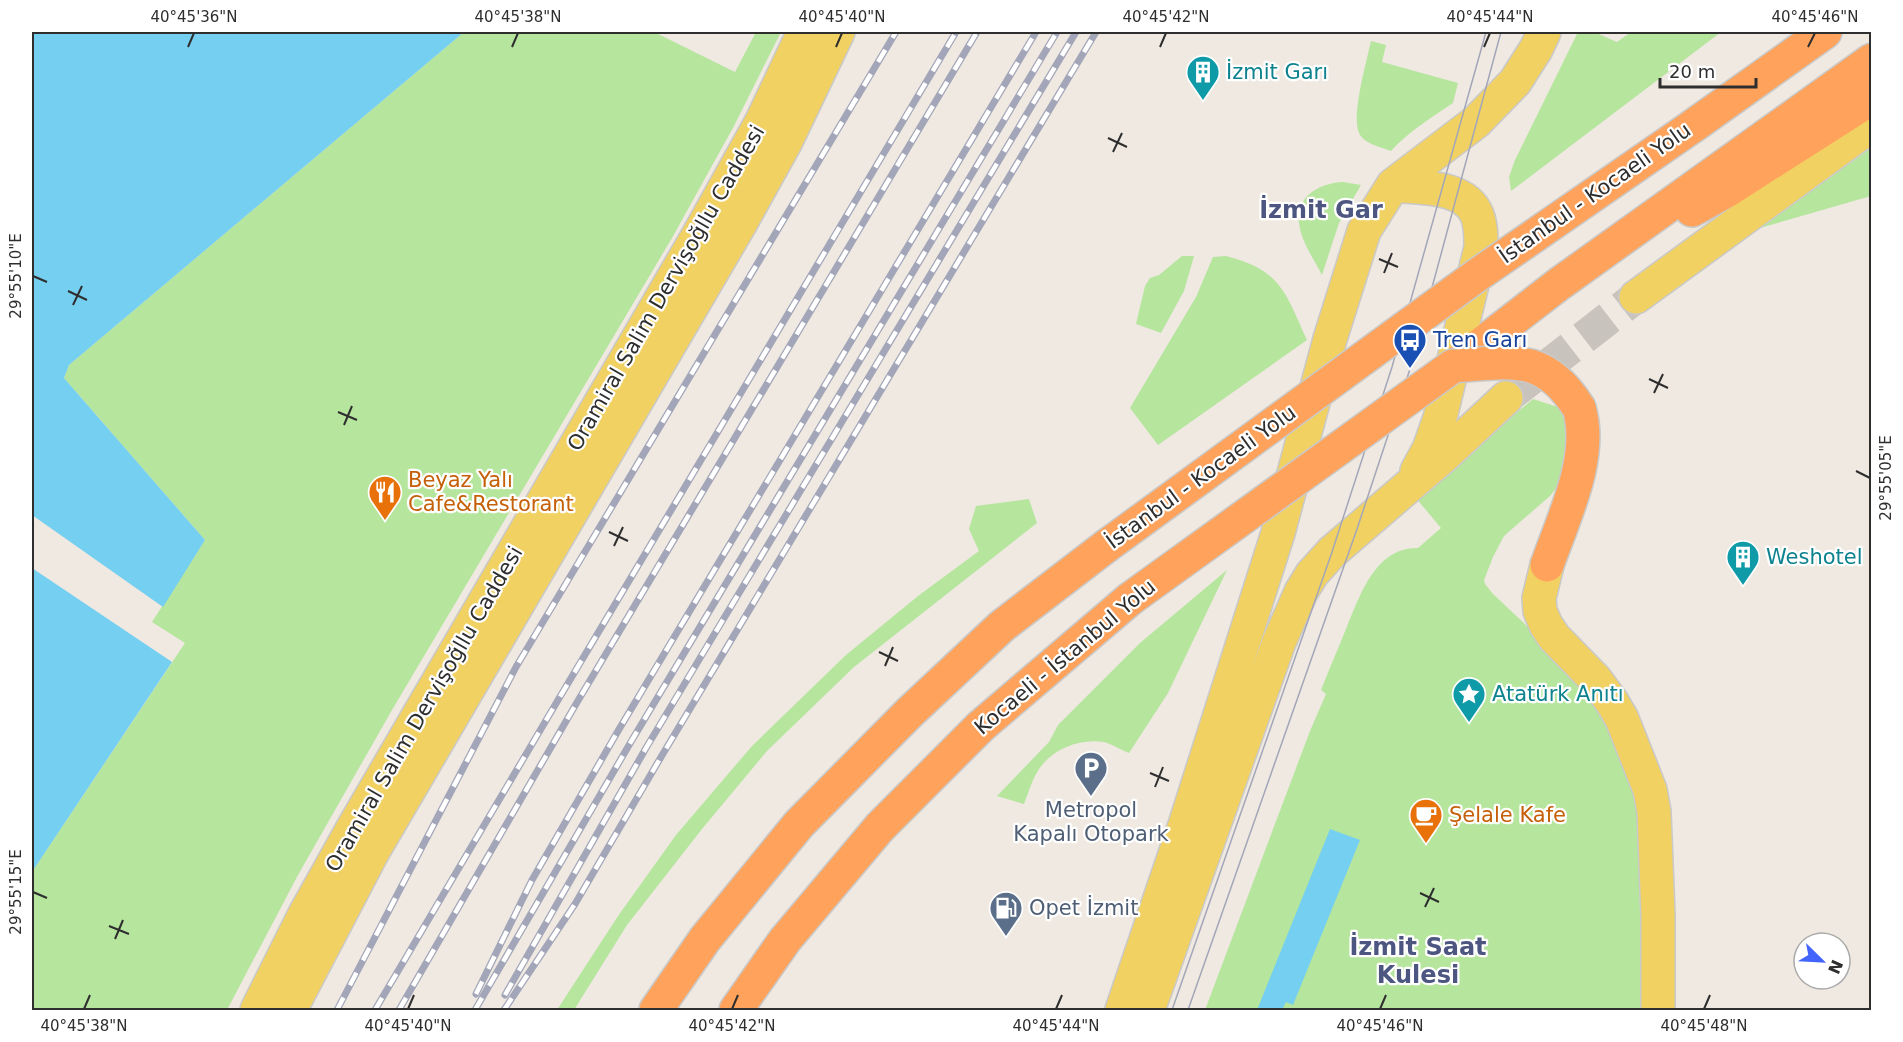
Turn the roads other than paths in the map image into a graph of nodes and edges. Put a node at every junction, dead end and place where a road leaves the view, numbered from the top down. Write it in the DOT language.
graph roads {
  1 [pos="804,32"];
  2 [pos="838,32"];
  3 [pos="1544,32"];
  4 [pos="1798,32"];
  5 [pos="1825,32"];
  6 [pos="1872,60"];
  7 [pos="1872,98"];
  8 [pos="1872,125"];
  9 [pos="1693,126"];
  10 [pos="1723,180"];
  11 [pos="1393,185"];
  12 [pos="1636,297"];
  13 [pos="1453,366"];
  14 [pos="1506,398"];
  15 [pos="1409,484"];
  16 [pos="1547,565"];
  17 [pos="256,1011"];
  18 [pos="290,1011"];
  19 [pos="656,1011"];
  20 [pos="736,1011"];
  21 [pos="1122,1011"];
  22 [pos="1148,1011"];
  23 [pos="1658,1011"];
  1 -- 17 [label="main road, Oramiral Salim Dervişoğllu Caddesi"];
  2 -- 18 [label="main road, Oramiral Salim Dervişoğllu Caddesi"];
  3 -- 11 [label="main road"];
  4 -- 9 [label="highway"];
  5 -- 9 [label="highway, İstanbul - Kocaeli Yolu"];
  6 -- 10 [label="highway"];
  7 -- 10 [label="highway"];
  8 -- 12 [label="main road"];
  9 -- 19 [label="highway, İstanbul - Kocaeli Yolu, bridge"];
  10 -- 13 [label="highway, Kocaeli - İstanbul Yolu"];
  11 -- 15 [label="main road"];
  11 -- 21 [label="main road"];
  13 -- 16 [label="highway, bridge"];
  13 -- 20 [label="highway, Kocaeli - İstanbul Yolu, bridge"];
  14 -- 15 [label="main road"];
  15 -- 22 [label="main road"];
  16 -- 23 [label="main road"];
}
